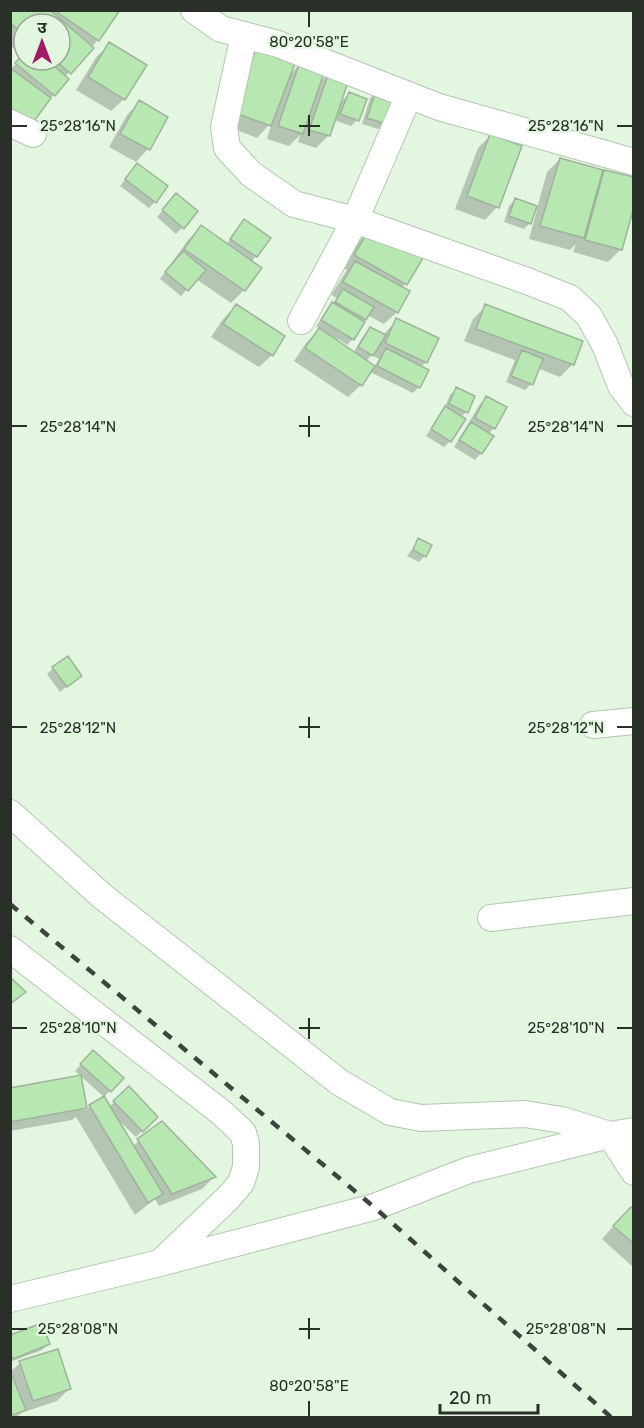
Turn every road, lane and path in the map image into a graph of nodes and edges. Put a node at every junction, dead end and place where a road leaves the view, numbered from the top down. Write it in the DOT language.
graph roads {
  1 [pos="194,10"];
  2 [pos="243,35"];
  3 [pos="409,95"];
  4 [pos="10,123"];
  5 [pos="33,134"];
  6 [pos="633,162"];
  7 [pos="355,220"];
  8 [pos="300,321"];
  9 [pos="633,403"];
  10 [pos="633,721"];
  11 [pos="593,725"];
  12 [pos="10,813"];
  13 [pos="633,901"];
  14 [pos="491,918"];
  15 [pos="10,949"];
  16 [pos="622,1133"];
  17 [pos="633,1172"];
  18 [pos="160,1263"];
  19 [pos="10,1299"];
  1 -- 2 [label="street"];
  2 -- 3 [label="street"];
  2 -- 7 [label="street"];
  3 -- 6 [label="street"];
  3 -- 7 [label="street"];
  4 -- 5 [label="street"];
  7 -- 8 [label="street"];
  7 -- 9 [label="street"];
  10 -- 11 [label="street"];
  12 -- 16 [label="street"];
  13 -- 14 [label="street"];
  15 -- 18 [label="street"];
  16 -- 17 [label="street"];
  16 -- 18 [label="street"];
  18 -- 19 [label="street"];
}
